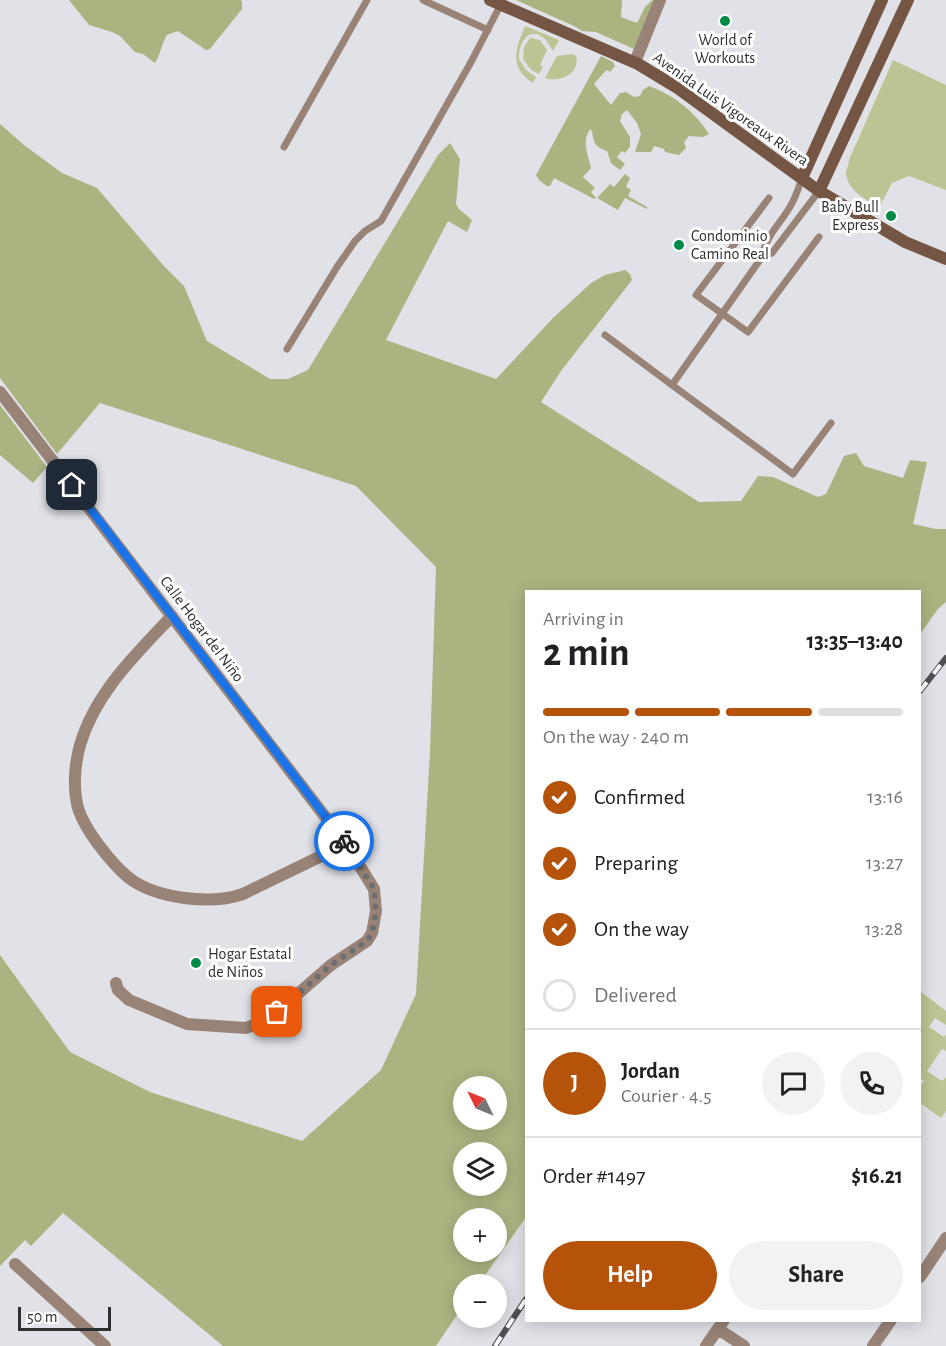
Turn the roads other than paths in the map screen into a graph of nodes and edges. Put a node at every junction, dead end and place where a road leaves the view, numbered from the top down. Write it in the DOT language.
graph roads {
  1 [pos="367,0"];
  2 [pos="423,0"];
  3 [pos="660,0"];
  4 [pos="882,0"];
  5 [pos="908,0"];
  6 [pos="496,2"];
  7 [pos="488,30"];
  8 [pos="635,62"];
  9 [pos="284,147"];
  10 [pos="802,178"];
  11 [pos="819,191"];
  12 [pos="768,198"];
  13 [pos="819,237"];
  14 [pos="762,257"];
  15 [pos="946,259"];
  16 [pos="722,314"];
  17 [pos="605,335"];
  18 [pos="287,349"];
  19 [pos="672,385"];
  20 [pos="0,392"];
  21 [pos="831,423"];
  22 [pos="172,616"];
  23 [pos="346,844"];
  24 [pos="116,982"];
  25 [pos="946,1238"];
  26 [pos="15,1264"];
  27 [pos="921,1276"];
  28 [pos="890,1322"];
  29 [pos="721,1324"];
  30 [pos="105,1346"];
  31 [pos="706,1346"];
  32 [pos="744,1346"];
  33 [pos="873,1346"];
  1 -- 9 [label="lane"];
  2 -- 7 [label="lane"];
  3 -- 8 [label="street"];
  4 -- 10 [label="main road"];
  5 -- 11 [label="main road"];
  6 -- 7 [label="lane"];
  6 -- 8 [label="main road, Avenida Luis Vigoreaux Rivera"];
  7 -- 18 [label="lane"];
  8 -- 10 [label="main road, Avenida Luis Vigoreaux Rivera"];
  10 -- 11 [label="main road, Avenida Luis Vigoreaux Rivera"];
  10 -- 14 [label="lane"];
  11 -- 14 [label="lane"];
  11 -- 15 [label="main road, Avenida Luis Vigoreaux Rivera"];
  12 -- 16 [label="lane"];
  13 -- 16 [label="lane"];
  14 -- 16 [label="lane"];
  16 -- 19 [label="lane"];
  17 -- 19 [label="lane"];
  19 -- 21 [label="lane"];
  20 -- 22 [label="street, Calle Hogar del Niño"];
  22 -- 23 [label="street, Calle Hogar del Niño"];
  22 -- 23 [label="street"];
  23 -- 24 [label="street, Calle Hogar del Niño"];
  25 -- 27 [label="street"];
  26 -- 30 [label="street"];
  28 -- 33 [label="street"];
  29 -- 31 [label="street"];
  29 -- 32 [label="street"];
}
